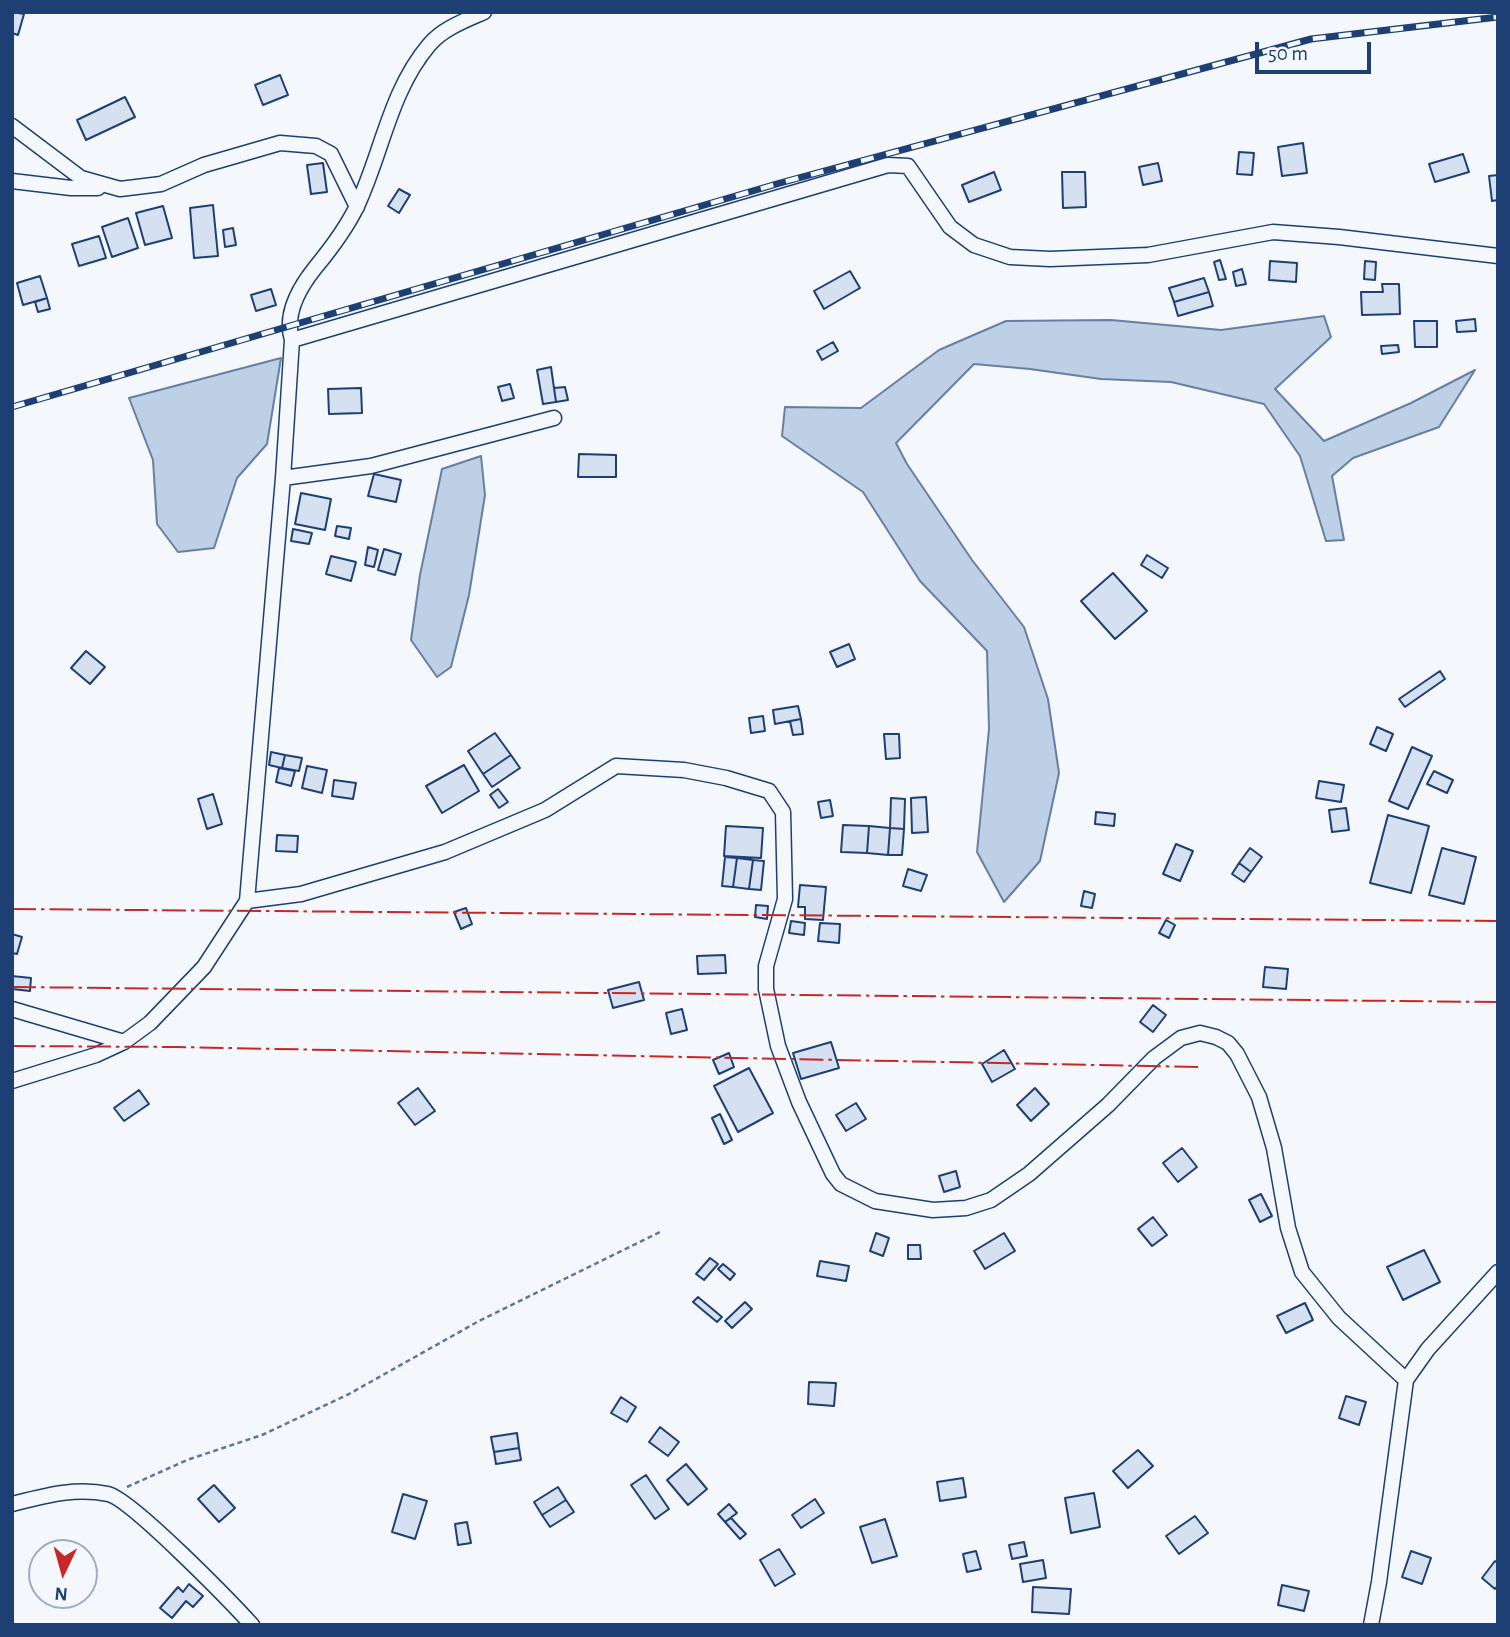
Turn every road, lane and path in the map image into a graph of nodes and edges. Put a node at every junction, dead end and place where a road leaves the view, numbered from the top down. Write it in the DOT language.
graph roads {
  1 [pos="484,12"];
  2 [pos="12,126"];
  3 [pos="12,181"];
  4 [pos="120,189"];
  5 [pos="357,207"];
  6 [pos="1498,256"];
  7 [pos="292,340"];
  8 [pos="554,418"];
  9 [pos="283,478"];
  10 [pos="247,901"];
  11 [pos="12,1009"];
  12 [pos="124,1042"];
  13 [pos="12,1081"];
  14 [pos="660,1232"];
  15 [pos="1498,1272"];
  16 [pos="1406,1380"];
  17 [pos="111,1494"];
  18 [pos="12,1504"];
  19 [pos="252,1625"];
  20 [pos="1371,1625"];
  1 -- 5 [label="street"];
  2 -- 4 [label="street"];
  3 -- 4 [label="street"];
  4 -- 5 [label="street"];
  5 -- 7 [label="street"];
  6 -- 7 [label="street"];
  7 -- 9 [label="street"];
  8 -- 9 [label="street"];
  9 -- 10 [label="street"];
  10 -- 12 [label="street"];
  10 -- 16 [label="street"];
  11 -- 12 [label="street"];
  12 -- 13 [label="street"];
  14 -- 17 [label="path"];
  15 -- 16 [label="street"];
  16 -- 20 [label="street"];
  17 -- 18 [label="street"];
  17 -- 19 [label="street"];
}
